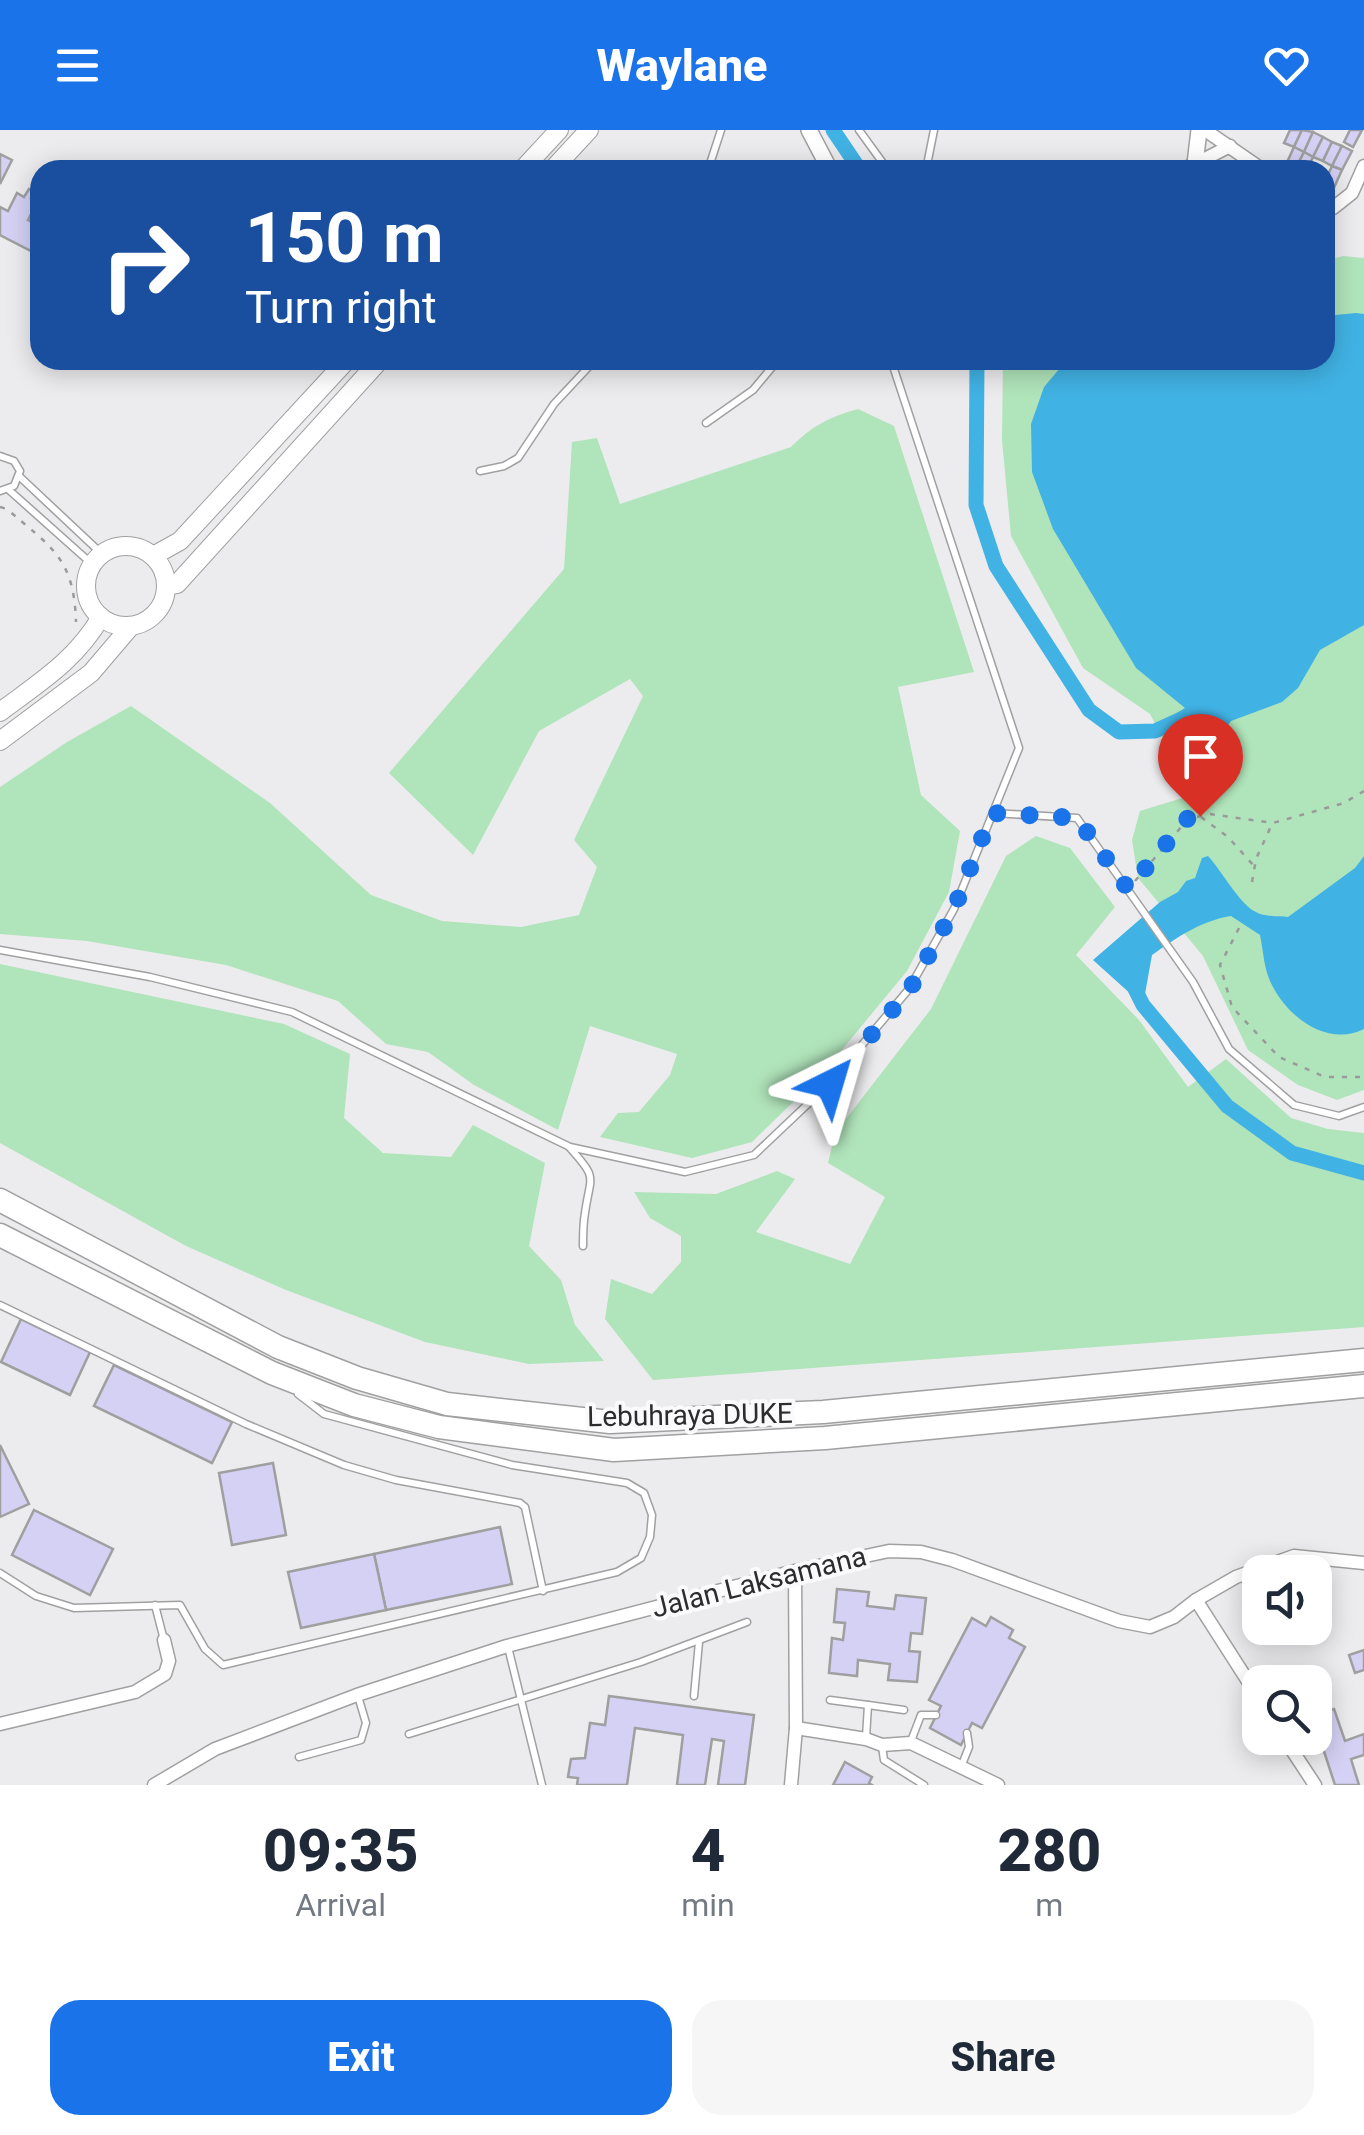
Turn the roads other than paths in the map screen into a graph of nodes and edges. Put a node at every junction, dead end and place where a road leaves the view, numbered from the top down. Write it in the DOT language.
graph roads {
  1 [pos="558,130"];
  2 [pos="589,130"];
  3 [pos="722,130"];
  4 [pos="810,130"];
  5 [pos="859,130"];
  6 [pos="934,130"];
  7 [pos="1202,130"];
  8 [pos="1230,146"];
  9 [pos="531,160"];
  10 [pos="561,160"];
  11 [pos="712,160"];
  12 [pos="825,160"];
  13 [pos="881,160"];
  14 [pos="928,160"];
  15 [pos="1193,160"];
  16 [pos="1204,160"];
  17 [pos="1249,160"];
  18 [pos="1364,166"];
  19 [pos="1335,207"];
  20 [pos="338,370"];
  21 [pos="371,370"];
  22 [pos="586,370"];
  23 [pos="770,370"];
  24 [pos="894,370"];
  25 [pos="706,424"];
  26 [pos="0,456"];
  27 [pos="480,471"];
  28 [pos="20,477"];
  29 [pos="10,490"];
  30 [pos="0,491"];
  31 [pos="154,556"];
  32 [pos="97,559"];
  33 [pos="167,586"];
  34 [pos="101,617"];
  35 [pos="131,626"];
  36 [pos="0,712"];
  37 [pos="0,741"];
  38 [pos="992,813"];
  39 [pos="0,950"];
  40 [pos="1364,1107"];
  41 [pos="570,1147"];
  42 [pos="0,1200"];
  43 [pos="0,1235"];
  44 [pos="583,1246"];
  45 [pos="0,1305"];
  46 [pos="1364,1360"];
  47 [pos="272,1373"];
  48 [pos="1364,1386"];
  49 [pos="1364,1563"];
  50 [pos="795,1571"];
  51 [pos="0,1573"];
  52 [pos="543,1591"];
  53 [pos="1196,1600"];
  54 [pos="155,1605"];
  55 [pos="747,1622"];
  56 [pos="164,1640"];
  57 [pos="698,1642"];
  58 [pos="508,1646"];
  59 [pos="1242,1672"];
  60 [pos="358,1695"];
  61 [pos="694,1696"];
  62 [pos="519,1700"];
  63 [pos="830,1700"];
  64 [pos="868,1705"];
  65 [pos="904,1710"];
  66 [pos="936,1715"];
  67 [pos="0,1724"];
  68 [pos="796,1728"];
  69 [pos="967,1733"];
  70 [pos="409,1734"];
  71 [pos="866,1739"];
  72 [pos="910,1743"];
  73 [pos="882,1745"];
  74 [pos="1295,1755"];
  75 [pos="299,1758"];
  76 [pos="960,1767"];
  77 [pos="154,1785"];
  78 [pos="542,1785"];
  79 [pos="791,1785"];
  80 [pos="924,1785"];
  81 [pos="998,1785"];
  82 [pos="1314,1785"];
  1 -- 9 [label="main road"];
  2 -- 10 [label="main road"];
  3 -- 11 [label="lane"];
  4 -- 12 [label="street"];
  5 -- 13 [label="lane"];
  6 -- 14 [label="lane"];
  7 -- 8 [label="street"];
  7 -- 15 [label="street"];
  8 -- 16 [label="street"];
  8 -- 17 [label="street"];
  18 -- 19 [label="street"];
  20 -- 31 [label="main road"];
  21 -- 33 [label="main road"];
  22 -- 27 [label="lane"];
  23 -- 25 [label="lane"];
  24 -- 38 [label="lane"];
  26 -- 28 [label="lane"];
  28 -- 29 [label="lane"];
  28 -- 32 [label="lane"];
  29 -- 30 [label="lane"];
  29 -- 32 [label="lane"];
  31 -- 32 [label="main road"];
  31 -- 33 [label="main road"];
  32 -- 34 [label="main road"];
  33 -- 35 [label="main road"];
  34 -- 35 [label="main road"];
  34 -- 36 [label="main road"];
  35 -- 37 [label="main road"];
  38 -- 40 [label="lane"];
  38 -- 41 [label="lane"];
  39 -- 41 [label="lane"];
  41 -- 44 [label="lane"];
  42 -- 46 [label="highway, Lebuhraya DUKE"];
  43 -- 47 [label="highway, Lebuhraya DUKE"];
  45 -- 52 [label="lane"];
  47 -- 48 [label="highway, Lebuhraya DUKE"];
  47 -- 52 [label="lane"];
  49 -- 53 [label="street, Jalan Laksamana"];
  50 -- 53 [label="street, Jalan Laksamana"];
  50 -- 58 [label="street, Jalan Laksamana"];
  50 -- 68 [label="street"];
  51 -- 54 [label="lane"];
  52 -- 54 [label="lane"];
  53 -- 59 [label="street"];
  54 -- 56 [label="lane"];
  55 -- 57 [label="lane"];
  56 -- 67 [label="street"];
  57 -- 61 [label="lane"];
  57 -- 62 [label="lane"];
  58 -- 60 [label="street, Jalan Laksamana"];
  58 -- 62 [label="lane"];
  60 -- 75 [label="lane"];
  60 -- 77 [label="street, Jalan Laksamana"];
  62 -- 70 [label="lane"];
  62 -- 78 [label="lane"];
  63 -- 64 [label="lane"];
  64 -- 65 [label="lane"];
  64 -- 71 [label="lane"];
  66 -- 72 [label="lane"];
  68 -- 71 [label="street"];
  68 -- 79 [label="street"];
  69 -- 76 [label="lane"];
  71 -- 73 [label="street"];
  72 -- 73 [label="street"];
  72 -- 76 [label="street"];
  73 -- 80 [label="lane"];
  74 -- 82 [label="street"];
  76 -- 81 [label="street"];
}
